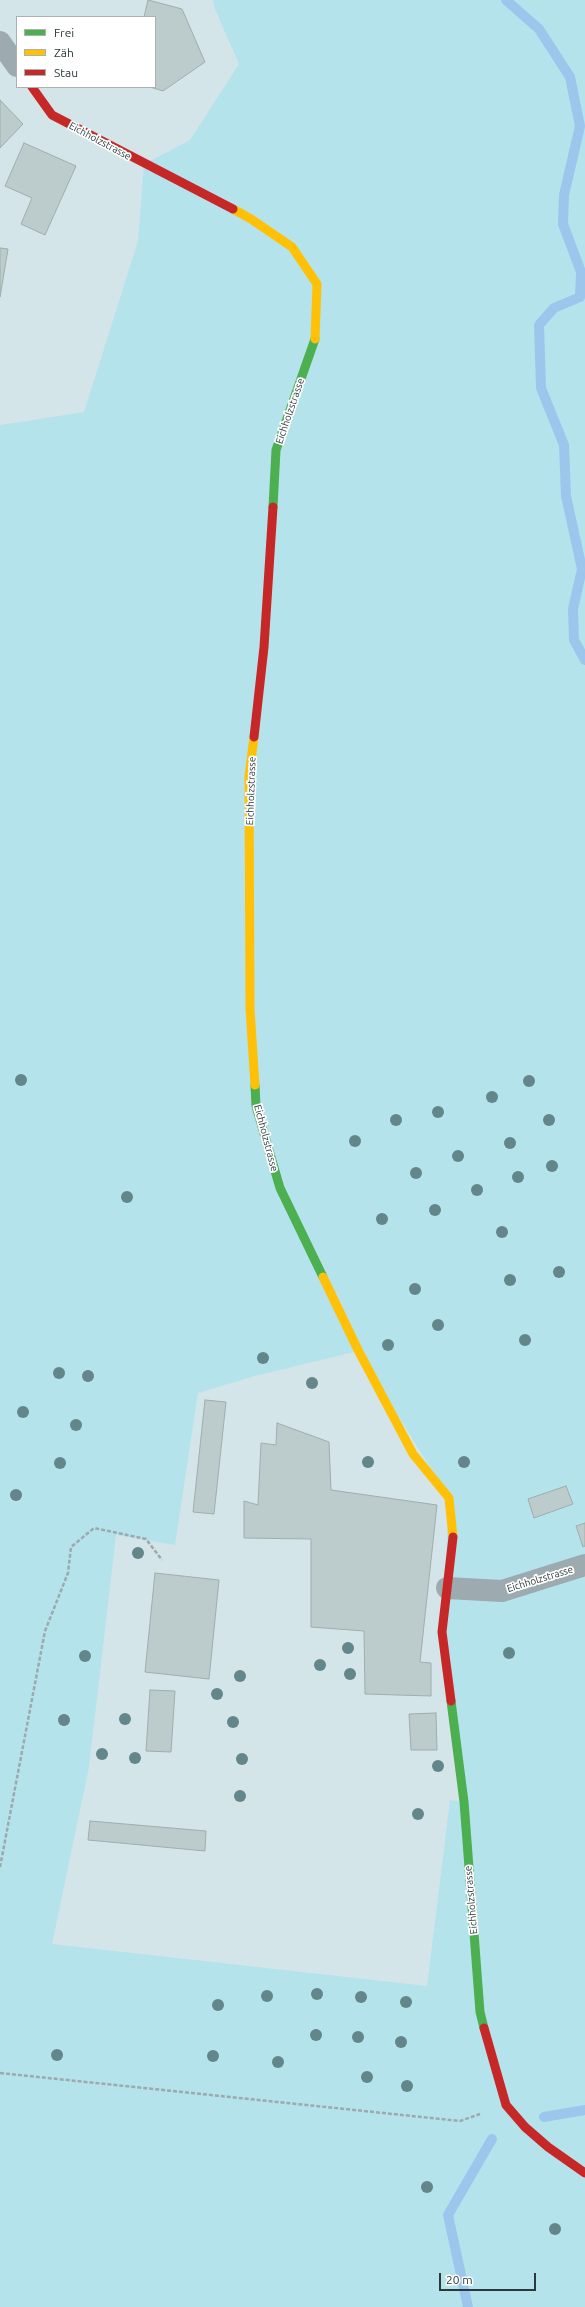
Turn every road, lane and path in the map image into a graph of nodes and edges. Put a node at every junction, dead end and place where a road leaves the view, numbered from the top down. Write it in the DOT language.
graph roads {
  1 [pos="0,42"];
  2 [pos="16,65"];
  3 [pos="33,88"];
  4 [pos="162,1560"];
  5 [pos="585,1565"];
  6 [pos="446,1588"];
  7 [pos="0,1867"];
  8 [pos="0,2073"];
  9 [pos="506,2105"];
  10 [pos="585,2173"];
  1 -- 2 [label="street"];
  3 -- 6 [label="street, Eichholzstrasse"];
  4 -- 7 [label="path"];
  5 -- 6 [label="street, Eichholzstrasse"];
  6 -- 9 [label="street, Eichholzstrasse"];
  8 -- 9 [label="path"];
  9 -- 10 [label="street, Eichholzstrasse"];
}
